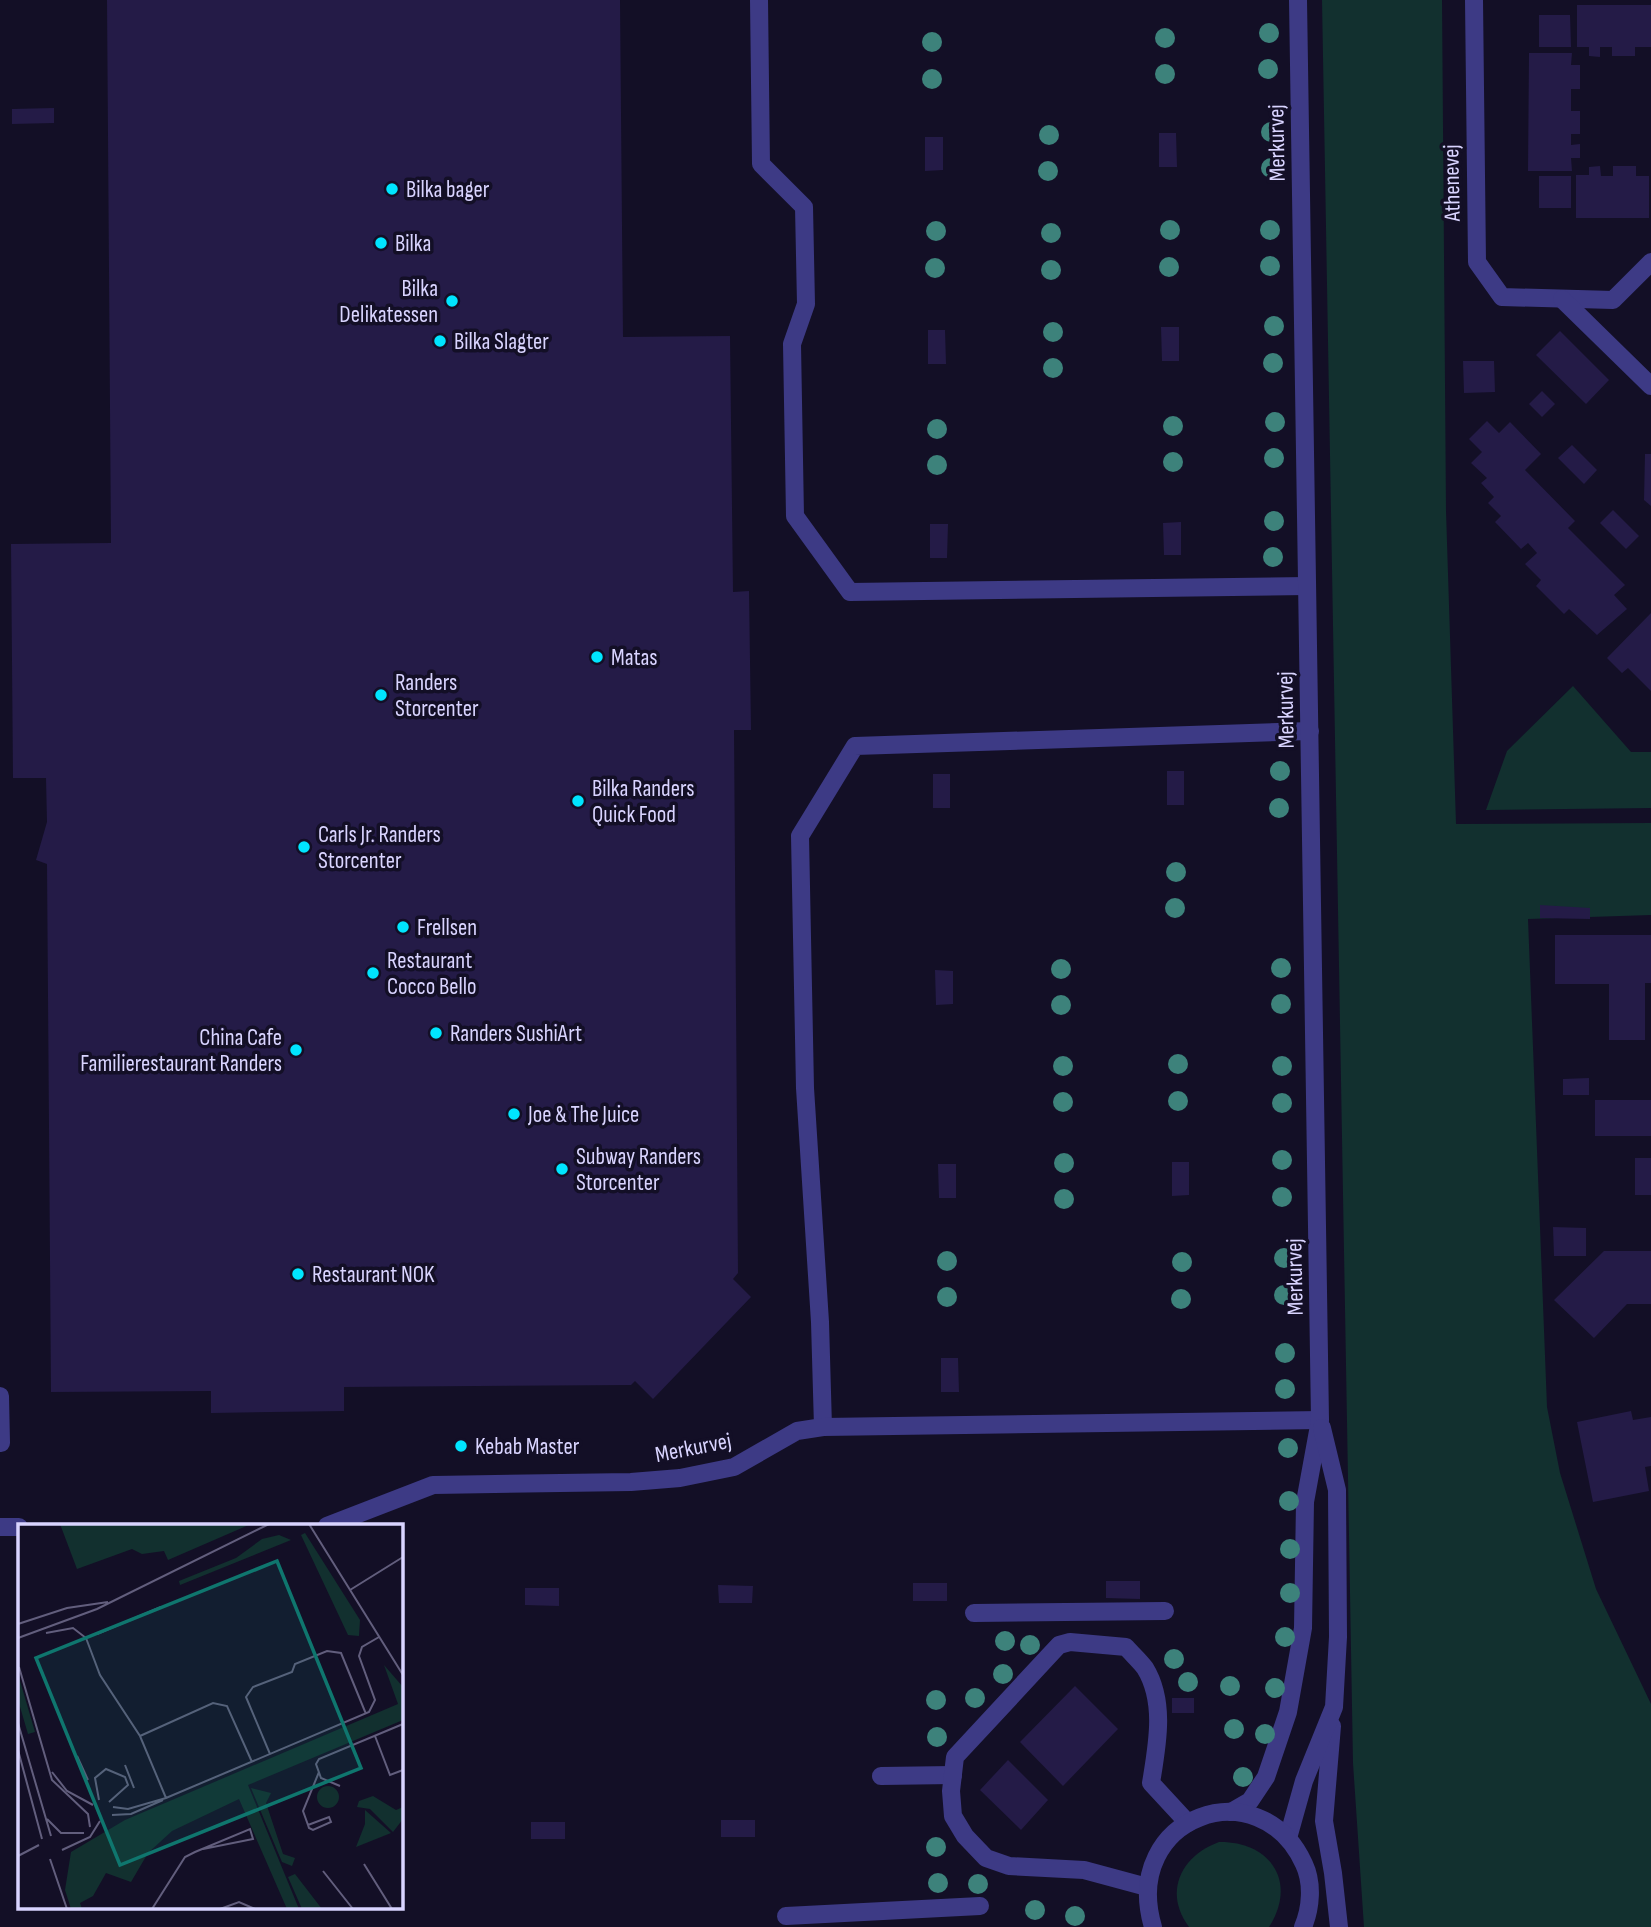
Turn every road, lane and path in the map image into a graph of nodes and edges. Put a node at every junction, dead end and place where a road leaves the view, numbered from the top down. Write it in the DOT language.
graph roads {
  1 [pos="759,0"];
  2 [pos="1298,0"];
  3 [pos="1474,0"];
  4 [pos="1651,262"];
  5 [pos="1562,299"];
  6 [pos="1651,386"];
  7 [pos="1307,586"];
  8 [pos="1310,732"];
  9 [pos="0,1396"];
  10 [pos="1320,1420"];
  11 [pos="823,1427"];
  12 [pos="1,1443"];
  13 [pos="332,1524"];
  14 [pos="18,1527"];
  15 [pos="0,1528"];
  16 [pos="1165,1611"];
  17 [pos="974,1613"];
  18 [pos="1334,1707"];
  19 [pos="953,1775"];
  20 [pos="881,1776"];
  21 [pos="1231,1812"];
  22 [pos="1188,1823"];
  23 [pos="1288,1838"];
  24 [pos="1147,1887"];
  25 [pos="980,1906"];
  26 [pos="786,1916"];
  27 [pos="1153,1927"];
  28 [pos="1303,1927"];
  29 [pos="1339,1927"];
  1 -- 7 [label="street"];
  2 -- 7 [label="street, Merkurvej"];
  3 -- 5 [label="street, Athenevej"];
  4 -- 5 [label="street, Athenevej"];
  5 -- 6 [label="street"];
  7 -- 8 [label="street, Merkurvej"];
  8 -- 10 [label="street, Merkurvej"];
  8 -- 11 [label="street"];
  9 -- 12 [label="street"];
  10 -- 11 [label="street, Merkurvej"];
  10 -- 18 [label="street, Merkurvej"];
  10 -- 21 [label="street, Merkurvej"];
  11 -- 13 [label="street, Merkurvej"];
  14 -- 15 [label="street"];
  16 -- 17 [label="street"];
  18 -- 23 [label="street, Merkurvej"];
  18 -- 29 [label="street"];
  19 -- 20 [label="street"];
  19 -- 22 [label="street"];
  19 -- 24 [label="street"];
  21 -- 22 [label="street"];
  21 -- 23 [label="street"];
  22 -- 24 [label="street"];
  23 -- 28 [label="street"];
  24 -- 27 [label="street"];
  25 -- 26 [label="street"];
}
